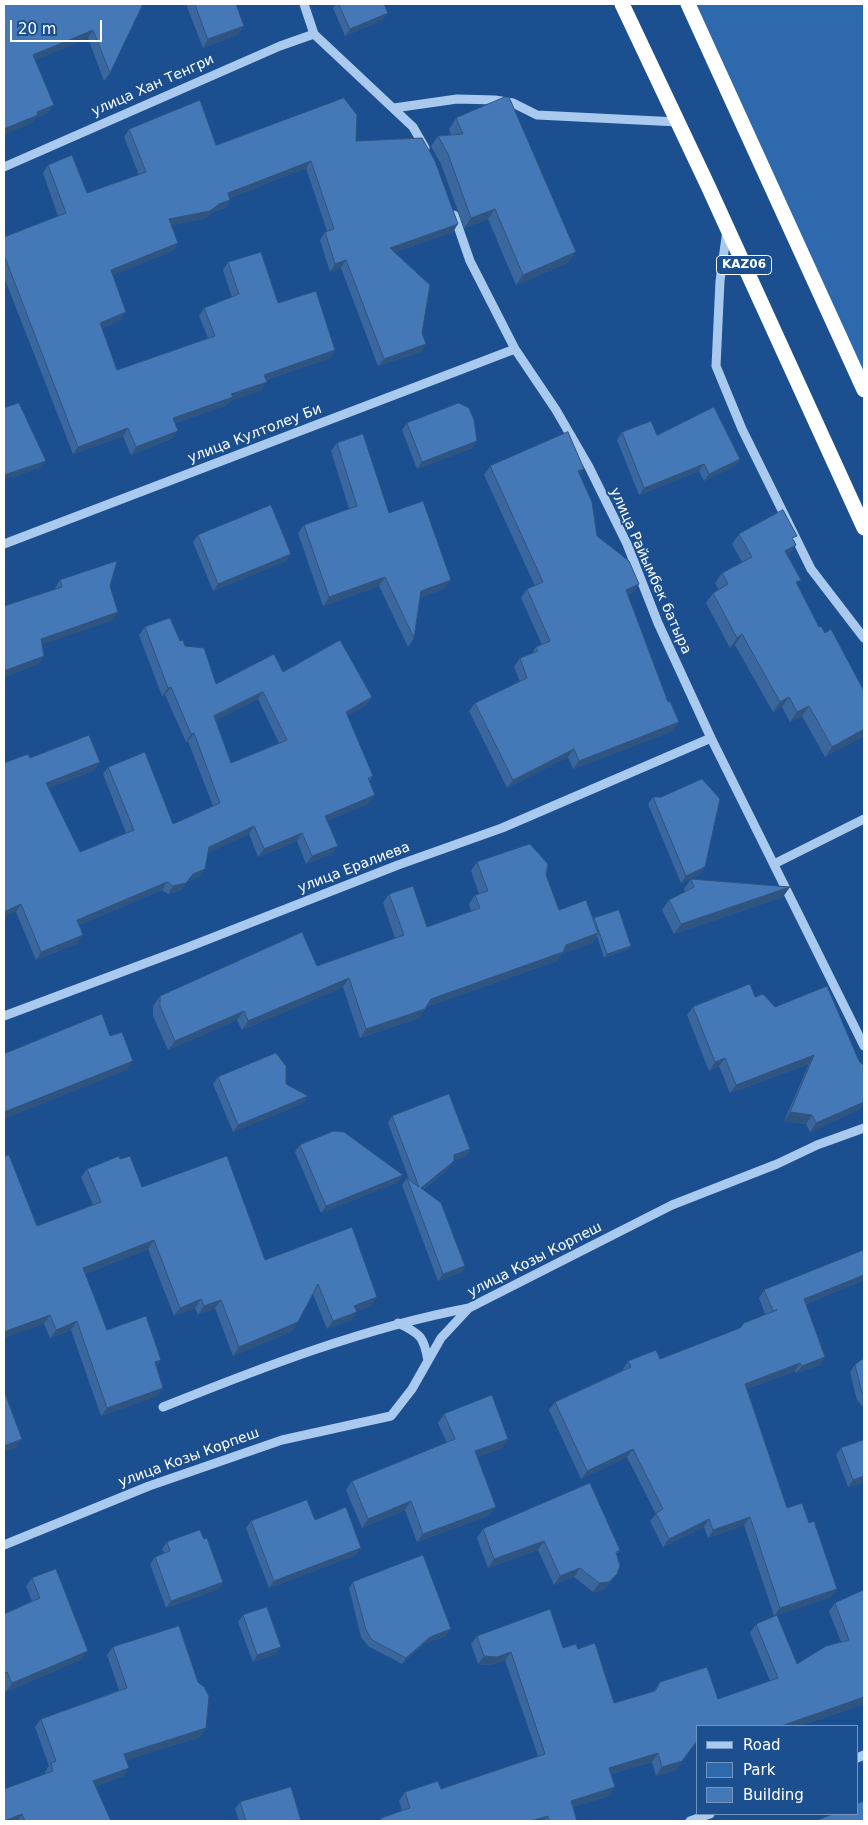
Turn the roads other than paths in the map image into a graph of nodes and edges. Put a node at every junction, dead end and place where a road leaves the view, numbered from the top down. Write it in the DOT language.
graph roads {
  1 [pos="304,4"];
  2 [pos="622,4"];
  3 [pos="688,4"];
  4 [pos="314,34"];
  5 [pos="394,108"];
  6 [pos="678,122"];
  7 [pos="431,158"];
  8 [pos="4,167"];
  9 [pos="451,209"];
  10 [pos="727,227"];
  11 [pos="516,349"];
  12 [pos="864,390"];
  13 [pos="864,528"];
  14 [pos="4,544"];
  15 [pos="864,638"];
  16 [pos="711,738"];
  17 [pos="864,820"];
  18 [pos="774,864"];
  19 [pos="4,1016"];
  20 [pos="864,1046"];
  21 [pos="864,1128"];
  22 [pos="469,1308"];
  23 [pos="398,1323"];
  24 [pos="428,1361"];
  25 [pos="163,1407"];
  26 [pos="6,1543"];
  27 [pos="707,1815"];
  28 [pos="690,1821"];
  1 -- 4 [label="street"];
  2 -- 6 [label="highway, KАZ06"];
  3 -- 12 [label="highway"];
  4 -- 5 [label="street"];
  4 -- 8 [label="street, улица Хан Тенгри"];
  5 -- 6 [label="street"];
  5 -- 7 [label="street"];
  6 -- 10 [label="highway, KАZ06"];
  9 -- 11 [label="street, улица Райымбек батыра"];
  10 -- 13 [label="highway, KАZ06"];
  10 -- 15 [label="street"];
  11 -- 14 [label="street, улица Култолеу Би"];
  11 -- 16 [label="street, улица Райымбек батыра"];
  16 -- 18 [label="street, улица Райымбек батыра"];
  16 -- 19 [label="street, улица Ералиева"];
  17 -- 18 [label="street"];
  18 -- 20 [label="street, улица Райымбек батыра"];
  21 -- 22 [label="street, улица Козы Корпеш"];
  22 -- 23 [label="street"];
  22 -- 24 [label="street, улица Козы Корпеш"];
  23 -- 24 [label="street"];
  23 -- 25 [label="street"];
  24 -- 26 [label="street, улица Козы Корпеш"];
  27 -- 28 [label="street"];
}
